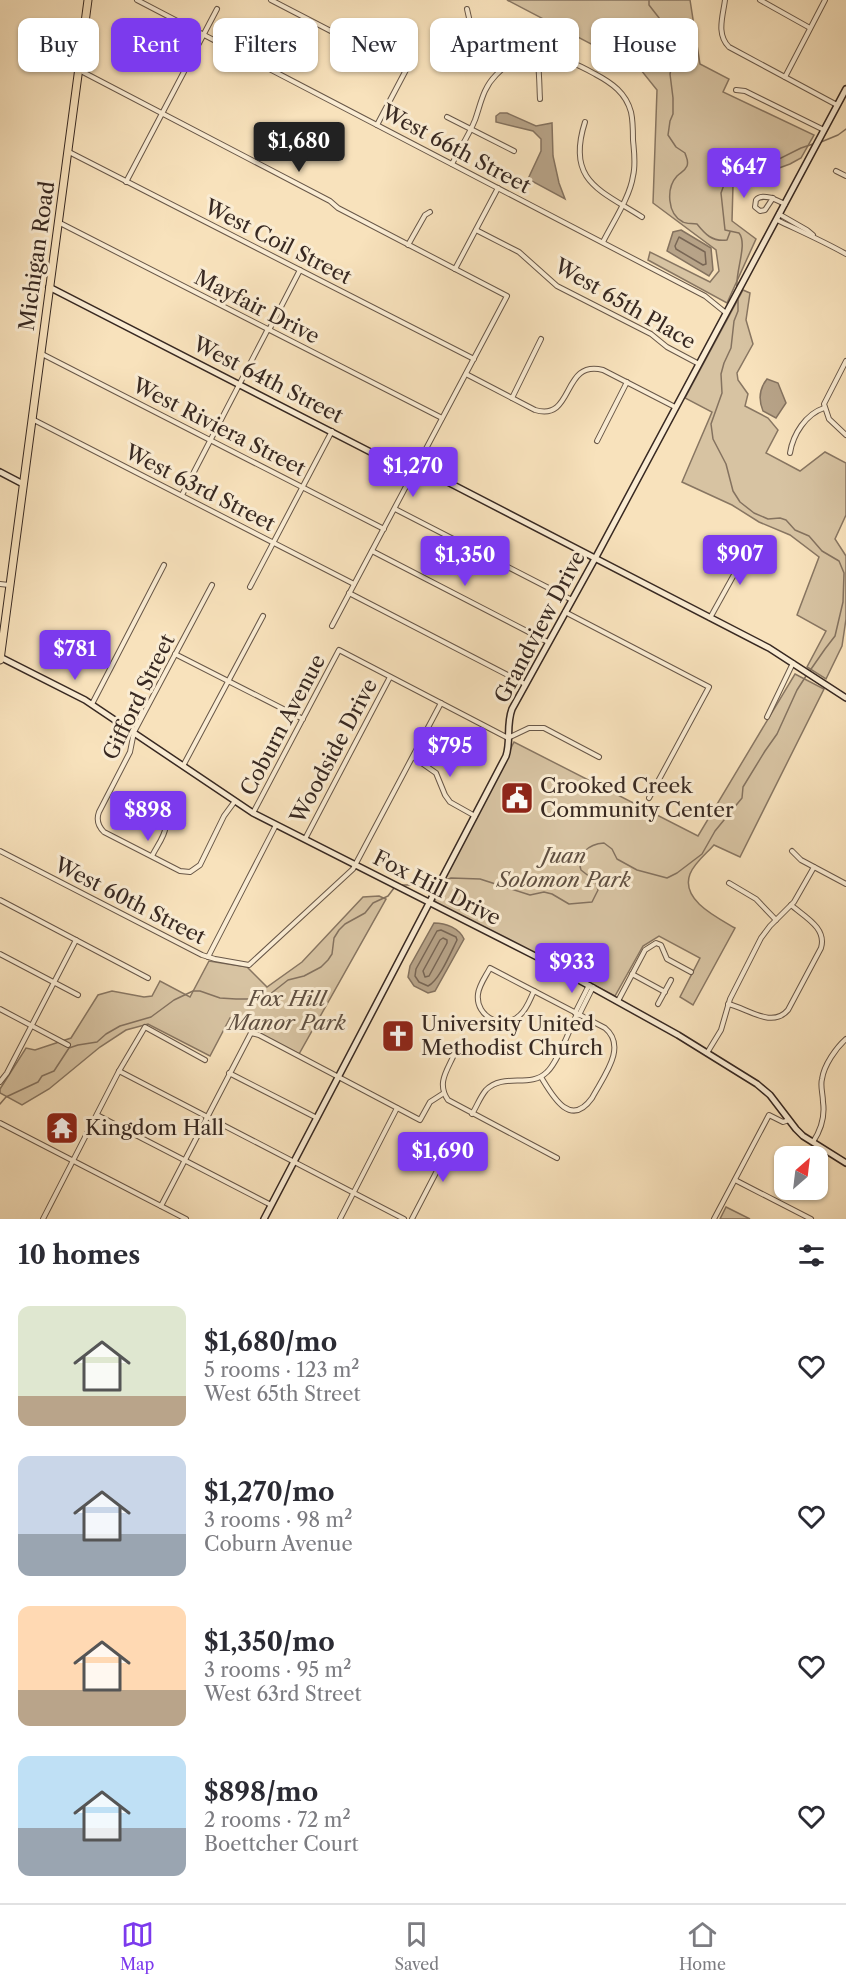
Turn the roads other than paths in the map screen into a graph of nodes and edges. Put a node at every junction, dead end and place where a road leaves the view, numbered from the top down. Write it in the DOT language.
graph roads {
  1 [pos="88,0"];
  2 [pos="137,0"];
  3 [pos="271,0"];
  4 [pos="725,0"];
  5 [pos="760,0"];
  6 [pos="825,0"];
  7 [pos="217,9"];
  8 [pos="467,9"];
  9 [pos="86,18"];
  10 [pos="469,18"];
  11 [pos="810,28"];
  12 [pos="204,35"];
  13 [pos="579,65"];
  14 [pos="79,72"];
  15 [pos="83,72"];
  16 [pos="500,72"];
  17 [pos="538,72"];
  18 [pos="784,77"];
  19 [pos="846,88"];
  20 [pos="736,90"];
  21 [pos="540,99"];
  22 [pos="837,105"];
  23 [pos="162,113"];
  24 [pos="447,117"];
  25 [pos="585,122"];
  26 [pos="377,125"];
  27 [pos="470,129"];
  28 [pos="823,132"];
  29 [pos="68,152"];
  30 [pos="514,152"];
  31 [pos="452,164"];
  32 [pos="836,171"];
  33 [pos="846,176"];
  34 [pos="126,182"];
  35 [pos="498,188"];
  36 [pos="773,198"];
  37 [pos="622,204"];
  38 [pos="785,204"];
  39 [pos="430,212"];
  40 [pos="642,217"];
  41 [pos="778,217"];
  42 [pos="58,222"];
  43 [pos="476,230"];
  44 [pos="603,242"];
  45 [pos="408,245"];
  46 [pos="846,254"];
  47 [pos="455,269"];
  48 [pos="300,270"];
  49 [pos="49,287"];
  50 [pos="726,313"];
  51 [pos="269,329"];
  52 [pos="541,339"];
  53 [pos="40,353"];
  54 [pos="474,359"];
  55 [pos="846,361"];
  56 [pos="699,364"];
  57 [pos="466,374"];
  58 [pos="627,382"];
  59 [pos="240,384"];
  60 [pos="512,398"];
  61 [pos="675,407"];
  62 [pos="824,408"];
  63 [pos="442,418"];
  64 [pos="32,419"];
  65 [pos="332,432"];
  66 [pos="846,435"];
  67 [pos="211,440"];
  68 [pos="597,441"];
  69 [pos="790,453"];
  70 [pos="416,471"];
  71 [pos="0,472"];
  72 [pos="23,484"];
  73 [pos="303,486"];
  74 [pos="182,495"];
  75 [pos="395,509"];
  76 [pos="384,529"];
  77 [pos="274,542"];
  78 [pos="751,544"];
  79 [pos="372,551"];
  80 [pos="595,558"];
  81 [pos="164,565"];
  82 [pos="0,584"];
  83 [pos="354,584"];
  84 [pos="10,585"];
  85 [pos="212,585"];
  86 [pos="250,586"];
  87 [pos="349,593"];
  88 [pos="572,600"];
  89 [pos="565,612"];
  90 [pos="263,616"];
  91 [pos="710,618"];
  92 [pos="332,626"];
  93 [pos="548,642"];
  94 [pos="176,654"];
  95 [pos="0,659"];
  96 [pos="793,663"];
  97 [pos="390,677"];
  98 [pos="228,682"];
  99 [pos="525,684"];
  100 [pos="846,698"];
  101 [pos="441,703"];
  102 [pos="92,704"];
  103 [pos="766,717"];
  104 [pos="303,719"];
  105 [pos="134,732"];
  106 [pos="508,738"];
  107 [pos="413,757"];
  108 [pos="599,757"];
  109 [pos="183,766"];
  110 [pos="650,798"];
  111 [pos="235,801"];
  112 [pos="158,806"];
  113 [pos="253,813"];
  114 [pos="476,817"];
  115 [pos="276,825"];
  116 [pos="305,839"];
  117 [pos="0,851"];
  118 [pos="792,851"];
  119 [pos="152,856"];
  120 [pos="356,865"];
  121 [pos="814,867"];
  122 [pos="729,883"];
  123 [pos="846,884"];
  124 [pos="0,900"];
  125 [pos="430,902"];
  126 [pos="791,905"];
  127 [pos="776,920"];
  128 [pos="76,940"];
  129 [pos="0,954"];
  130 [pos="208,957"];
  131 [pos="691,972"];
  132 [pos="632,974"];
  133 [pos="148,978"];
  134 [pos="671,980"];
  135 [pos="54,982"];
  136 [pos="591,986"];
  137 [pos="534,991"];
  138 [pos="665,992"];
  139 [pos="78,994"];
  140 [pos="618,1001"];
  141 [pos="658,1004"];
  142 [pos="728,1004"];
  143 [pos="0,1009"];
  144 [pos="577,1014"];
  145 [pos="32,1026"];
  146 [pos="846,1039"];
  147 [pos="68,1045"];
  148 [pos="707,1053"];
  149 [pos="453,1057"];
  150 [pos="205,1060"];
  151 [pos="119,1071"];
  152 [pos="229,1073"];
  153 [pos="542,1077"];
  154 [pos="339,1078"];
  155 [pos="0,1082"];
  156 [pos="444,1093"];
  157 [pos="397,1108"];
  158 [pos="472,1114"];
  159 [pos="97,1115"];
  160 [pos="206,1116"];
  161 [pos="317,1118"];
  162 [pos="789,1120"];
  163 [pos="0,1123"];
  164 [pos="454,1138"];
  165 [pos="813,1142"];
  166 [pos="557,1158"];
  167 [pos="73,1160"];
  168 [pos="184,1160"];
  169 [pos="294,1162"];
  170 [pos="846,1163"];
  171 [pos="735,1180"];
  172 [pos="354,1193"];
  173 [pos="161,1206"];
  174 [pos="272,1206"];
  175 [pos="42,1219"];
  176 [pos="186,1219"];
  177 [pos="264,1219"];
  178 [pos="340,1219"];
  179 [pos="404,1219"];
  180 [pos="412,1219"];
  181 [pos="714,1219"];
  182 [pos="811,1219"];
  1 -- 9 [label="main road, Michigan Road"];
  2 -- 12 [label="street, West 66th Street"];
  3 -- 26 [label="street"];
  4 -- 18 [label="street"];
  5 -- 11 [label="street"];
  6 -- 11 [label="street"];
  7 -- 12 [label="street"];
  8 -- 10 [label="street"];
  11 -- 18 [label="street"];
  12 -- 23 [label="street"];
  12 -- 26 [label="street, West 66th Street"];
  13 -- 37 [label="street"];
  14 -- 29 [label="main road, Michigan Road"];
  15 -- 23 [label="street"];
  16 -- 27 [label="street"];
  17 -- 21 [label="street"];
  18 -- 22 [label="street"];
  19 -- 22 [label="street, Grandview Drive"];
  20 -- 28 [label="street"];
  22 -- 28 [label="street, Grandview Drive"];
  23 -- 34 [label="street"];
  23 -- 45 [label="street"];
  24 -- 27 [label="street"];
  25 -- 37 [label="street"];
  26 -- 31 [label="street, West 66th Street"];
  27 -- 30 [label="street"];
  27 -- 31 [label="street"];
  28 -- 38 [label="street, Grandview Drive"];
  29 -- 34 [label="street, West Coil Street"];
  29 -- 42 [label="main road, Michigan Road"];
  31 -- 35 [label="street, West 66th Street"];
  32 -- 33 [label="street"];
  34 -- 48 [label="street, West Coil Street"];
  35 -- 43 [label="street"];
  35 -- 44 [label="street, West 66th Street"];
  36 -- 36 [label="street"];
  36 -- 38 [label="street"];
  37 -- 40 [label="street"];
  37 -- 44 [label="street"];
  38 -- 41 [label="street, Grandview Drive"];
  39 -- 45 [label="street"];
  41 -- 46 [label="street"];
  41 -- 50 [label="street, Grandview Drive"];
  42 -- 49 [label="main road, Michigan Road"];
  42 -- 51 [label="street, Mayfair Drive"];
  43 -- 47 [label="street"];
  43 -- 56 [label="street, West 65th Place"];
  44 -- 50 [label="street, West 66th Street"];
  45 -- 47 [label="street"];
  47 -- 54 [label="street"];
  48 -- 51 [label="street"];
  48 -- 54 [label="street, West Coil Street"];
  49 -- 53 [label="main road, Michigan Road"];
  49 -- 59 [label="street, West 64th Street"];
  50 -- 56 [label="street, Grandview Drive"];
  51 -- 59 [label="street"];
  51 -- 63 [label="street, Mayfair Drive"];
  52 -- 60 [label="street"];
  53 -- 64 [label="main road, Michigan Road"];
  53 -- 67 [label="street, West Riviera Street"];
  54 -- 57 [label="street"];
  55 -- 62 [label="street"];
  56 -- 61 [label="street, Grandview Drive"];
  57 -- 60 [label="street"];
  57 -- 63 [label="street"];
  58 -- 60 [label="street"];
  58 -- 61 [label="street"];
  58 -- 68 [label="street"];
  59 -- 65 [label="street, West 64th Street"];
  59 -- 67 [label="street"];
  61 -- 80 [label="street, Grandview Drive"];
  62 -- 66 [label="street"];
  62 -- 69 [label="street"];
  63 -- 70 [label="street"];
  64 -- 72 [label="main road, Michigan Road"];
  64 -- 74 [label="street, West 63rd Street"];
  65 -- 70 [label="street, West 64th Street"];
  65 -- 73 [label="street"];
  67 -- 73 [label="street, West Riviera Street"];
  67 -- 74 [label="street"];
  70 -- 75 [label="street"];
  70 -- 80 [label="street, West 64th Street"];
  71 -- 72 [label="street"];
  72 -- 84 [label="main road, Michigan Road"];
  73 -- 76 [label="street, West Riviera Street"];
  73 -- 77 [label="street"];
  74 -- 77 [label="street, West 63rd Street"];
  75 -- 76 [label="street"];
  75 -- 88 [label="street"];
  76 -- 79 [label="street"];
  77 -- 83 [label="street, West 63rd Street"];
  77 -- 86 [label="street"];
  78 -- 91 [label="street"];
  79 -- 83 [label="street"];
  79 -- 93 [label="street"];
  80 -- 88 [label="street, Grandview Drive"];
  80 -- 91 [label="street, West 64th Street"];
  81 -- 102 [label="street"];
  82 -- 84 [label="street"];
  83 -- 87 [label="street"];
  84 -- 95 [label="main road, Michigan Road"];
  85 -- 94 [label="street, Gifford Street"];
  87 -- 92 [label="street"];
  87 -- 99 [label="street"];
  88 -- 89 [label="street, Grandview Drive"];
  89 -- 93 [label="street, Grandview Drive"];
  89 -- 110 [label="street"];
  90 -- 98 [label="street"];
  91 -- 96 [label="street, West 64th Street"];
  93 -- 99 [label="street, Grandview Drive"];
  94 -- 98 [label="street"];
  94 -- 105 [label="street, Gifford Street"];
  95 -- 102 [label="street, Fox Hill Drive"];
  96 -- 100 [label="street, West 64th Street"];
  96 -- 103 [label="street"];
  97 -- 101 [label="street"];
  97 -- 104 [label="street, Coburn Avenue"];
  97 -- 116 [label="street, Woodside Drive"];
  98 -- 104 [label="street"];
  98 -- 109 [label="street"];
  99 -- 106 [label="street, Grandview Drive"];
  101 -- 106 [label="street"];
  101 -- 107 [label="street"];
  102 -- 105 [label="street, Fox Hill Drive"];
  104 -- 113 [label="street, Coburn Avenue"];
  105 -- 109 [label="street, Fox Hill Drive"];
  105 -- 119 [label="street, Gifford Street"];
  106 -- 108 [label="street"];
  106 -- 114 [label="street, Grandview Drive"];
  107 -- 114 [label="street"];
  107 -- 120 [label="street"];
  109 -- 111 [label="street, Fox Hill Drive"];
  111 -- 113 [label="street, Fox Hill Drive"];
  111 -- 119 [label="street, Coburn Avenue"];
  112 -- 119 [label="street"];
  113 -- 115 [label="street, Fox Hill Drive"];
  114 -- 125 [label="street, Grandview Drive"];
  115 -- 116 [label="street, Fox Hill Drive"];
  115 -- 130 [label="street, Woodside Drive"];
  116 -- 120 [label="street, Fox Hill Drive"];
  117 -- 130 [label="street, West 60th Street"];
  118 -- 121 [label="street"];
  120 -- 125 [label="street, Fox Hill Drive"];
  120 -- 130 [label="street, West 60th Street"];
  121 -- 123 [label="street"];
  121 -- 126 [label="street"];
  122 -- 127 [label="street"];
  124 -- 128 [label="street"];
  125 -- 136 [label="street, Fox Hill Drive"];
  125 -- 154 [label="street, Grandview Drive"];
  126 -- 127 [label="street"];
  126 -- 142 [label="street"];
  127 -- 142 [label="street"];
  128 -- 133 [label="street"];
  128 -- 135 [label="street"];
  129 -- 135 [label="street"];
  131 -- 132 [label="street"];
  132 -- 138 [label="street"];
  132 -- 140 [label="street"];
  134 -- 138 [label="street"];
  135 -- 139 [label="street"];
  135 -- 145 [label="street"];
  136 -- 140 [label="street, Fox Hill Drive"];
  136 -- 144 [label="street"];
  137 -- 137 [label="street"];
  137 -- 144 [label="street"];
  138 -- 141 [label="street"];
  140 -- 148 [label="street, Fox Hill Drive"];
  142 -- 148 [label="street"];
  143 -- 145 [label="street"];
  144 -- 153 [label="street"];
  144 -- 153 [label="street"];
  145 -- 147 [label="street"];
  145 -- 155 [label="street"];
  146 -- 165 [label="street"];
  148 -- 162 [label="street, Fox Hill Drive"];
  149 -- 156 [label="street"];
  150 -- 151 [label="street"];
  151 -- 159 [label="street"];
  151 -- 160 [label="street"];
  152 -- 154 [label="street"];
  152 -- 160 [label="street"];
  152 -- 161 [label="street"];
  153 -- 158 [label="street"];
  154 -- 157 [label="street"];
  154 -- 161 [label="street, Grandview Drive"];
  156 -- 157 [label="street"];
  156 -- 158 [label="street"];
  157 -- 172 [label="street"];
  158 -- 166 [label="street"];
  159 -- 167 [label="street"];
  159 -- 168 [label="street"];
  160 -- 168 [label="street"];
  160 -- 169 [label="street"];
  161 -- 169 [label="street, Grandview Drive"];
  162 -- 165 [label="street, Fox Hill Drive"];
  162 -- 171 [label="street"];
  163 -- 167 [label="street"];
  164 -- 180 [label="street"];
  165 -- 170 [label="street, Fox Hill Drive"];
  167 -- 173 [label="street"];
  167 -- 175 [label="street"];
  168 -- 173 [label="street"];
  168 -- 174 [label="street"];
  169 -- 172 [label="street"];
  169 -- 174 [label="street, Grandview Drive"];
  171 -- 181 [label="street"];
  171 -- 182 [label="street"];
  172 -- 178 [label="street"];
  172 -- 179 [label="street"];
  173 -- 176 [label="street"];
  174 -- 177 [label="street, Grandview Drive"];
}
